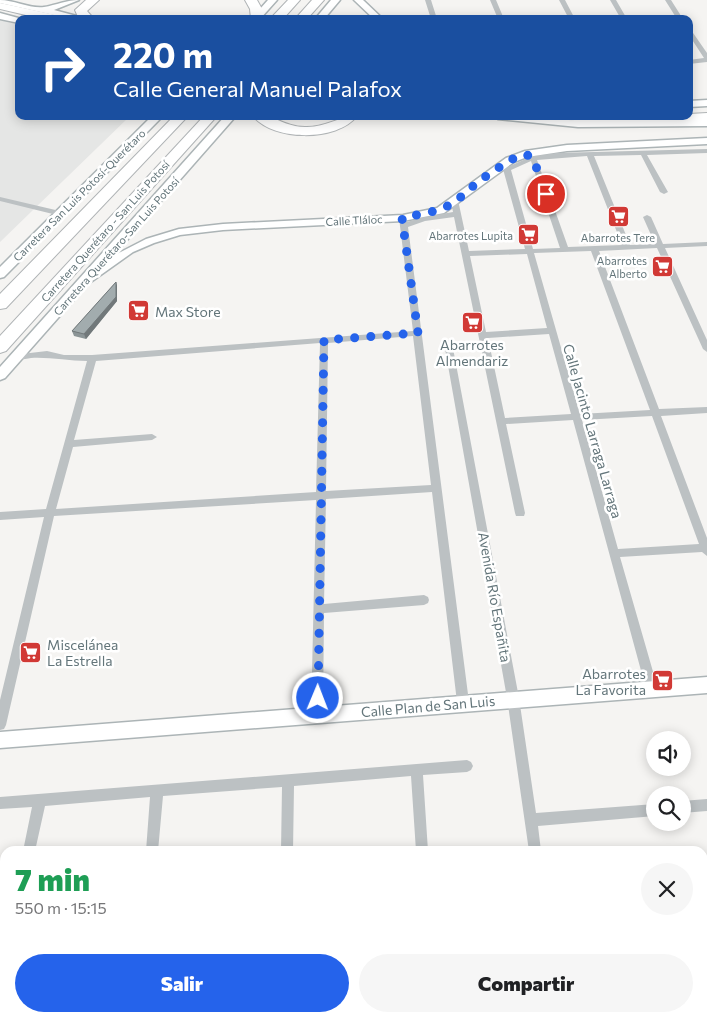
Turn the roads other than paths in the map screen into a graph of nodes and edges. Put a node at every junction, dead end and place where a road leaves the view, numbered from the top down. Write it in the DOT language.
graph roads {
  1 [pos="0,0"];
  2 [pos="74,0"];
  3 [pos="93,0"];
  4 [pos="251,0"];
  5 [pos="273,0"];
  6 [pos="294,0"];
  7 [pos="318,0"];
  8 [pos="336,0"];
  9 [pos="358,0"];
  10 [pos="428,0"];
  11 [pos="494,0"];
  12 [pos="562,0"];
  13 [pos="613,0"];
  14 [pos="668,0"];
  15 [pos="22,5"];
  16 [pos="0,6"];
  17 [pos="0,12"];
  18 [pos="42,15"];
  19 [pos="68,15"];
  20 [pos="82,15"];
  21 [pos="255,15"];
  22 [pos="258,15"];
  23 [pos="280,15"];
  24 [pos="305,15"];
  25 [pos="323,15"];
  26 [pos="375,15"];
  27 [pos="433,15"];
  28 [pos="500,15"];
  29 [pos="570,15"];
  30 [pos="622,15"];
  31 [pos="677,15"];
  32 [pos="0,16"];
  33 [pos="15,16"];
  34 [pos="15,19"];
  35 [pos="693,37"];
  36 [pos="707,59"];
  37 [pos="693,61"];
  38 [pos="693,104"];
  39 [pos="707,106"];
  40 [pos="693,108"];
  41 [pos="154,120"];
  42 [pos="166,120"];
  43 [pos="178,120"];
  44 [pos="207,120"];
  45 [pos="228,120"];
  46 [pos="266,120"];
  47 [pos="346,120"];
  48 [pos="538,120"];
  49 [pos="693,120"];
  50 [pos="707,120"];
  51 [pos="707,141"];
  52 [pos="684,147"];
  53 [pos="707,151"];
  54 [pos="643,153"];
  55 [pos="529,156"];
  56 [pos="590,156"];
  57 [pos="508,180"];
  58 [pos="664,192"];
  59 [pos="0,199"];
  60 [pos="455,202"];
  61 [pos="61,214"];
  62 [pos="457,214"];
  63 [pos="647,217"];
  64 [pos="403,222"];
  65 [pos="707,244"];
  66 [pos="660,246"];
  67 [pos="627,247"];
  68 [pos="594,248"];
  69 [pos="565,250"];
  70 [pos="528,251"];
  71 [pos="465,254"];
  72 [pos="0,274"];
  73 [pos="84,281"];
  74 [pos="0,289"];
  75 [pos="0,304"];
  76 [pos="551,331"];
  77 [pos="418,333"];
  78 [pos="483,335"];
  79 [pos="324,340"];
  80 [pos="448,343"];
  81 [pos="0,347"];
  82 [pos="707,349"];
  83 [pos="16,357"];
  84 [pos="92,358"];
  85 [pos="0,375"];
  86 [pos="707,410"];
  87 [pos="655,412"];
  88 [pos="575,417"];
  89 [pos="501,421"];
  90 [pos="152,438"];
  91 [pos="69,444"];
  92 [pos="437,488"];
  93 [pos="321,496"];
  94 [pos="50,513"];
  95 [pos="520,513"];
  96 [pos="0,516"];
  97 [pos="706,549"];
  98 [pos="614,553"];
  99 [pos="424,600"];
  100 [pos="319,609"];
  101 [pos="707,685"];
  102 [pos="652,689"];
  103 [pos="506,698"];
  104 [pos="468,702"];
  105 [pos="317,716"];
  106 [pos="0,725"];
  107 [pos="0,740"];
  108 [pos="467,766"];
  109 [pos="417,770"];
  110 [pos="288,781"];
  111 [pos="157,791"];
  112 [pos="40,799"];
  113 [pos="0,803"];
  114 [pos="707,805"];
  115 [pos="691,807"];
  116 [pos="646,811"];
  117 [pos="530,820"];
  118 [pos="30,846"];
  119 [pos="152,846"];
  120 [pos="287,846"];
  121 [pos="422,846"];
  122 [pos="534,846"];
  1 -- 15 [label="main road"];
  2 -- 15 [label="main road"];
  3 -- 20 [label="highway"];
  4 -- 21 [label="highway"];
  5 -- 22 [label="main road"];
  6 -- 23 [label="highway"];
  7 -- 24 [label="highway"];
  8 -- 25 [label="main road"];
  9 -- 26 [label="main road"];
  10 -- 27 [label="street"];
  11 -- 28 [label="street"];
  12 -- 29 [label="street"];
  13 -- 30 [label="street"];
  14 -- 31 [label="street"];
  15 -- 19 [label="main road"];
  16 -- 18 [label="highway"];
  17 -- 33 [label="highway"];
  32 -- 34 [label="main road"];
  35 -- 36 [label="street"];
  36 -- 37 [label="street"];
  38 -- 39 [label="main road"];
  39 -- 40 [label="highway"];
  41 -- 61 [label="main road, Carretera San Luis Potosí-Querétaro"];
  42 -- 74 [label="highway"];
  43 -- 75 [label="highway, Carretera Querétaro - San Luis Potosí"];
  44 -- 81 [label="highway, Carretera Querétaro - San Luis Potosí"];
  45 -- 73 [label="main road, Carretera Querétaro-San Luis Potosí"];
  46 -- 47 [label="highway"];
  48 -- 50 [label="main road"];
  49 -- 50 [label="highway"];
  51 -- 52 [label="main road, Calle Tláloc"];
  52 -- 53 [label="street, Calle Tláloc"];
  52 -- 54 [label="street, Calle Tláloc"];
  52 -- 55 [label="main road, Calle Tláloc"];
  54 -- 56 [label="street, Calle Tláloc"];
  54 -- 58 [label="street"];
  55 -- 56 [label="street, Calle Tláloc"];
  55 -- 57 [label="street, Calle Tláloc"];
  55 -- 60 [label="main road, Calle Tláloc"];
  55 -- 69 [label="street"];
  56 -- 67 [label="street"];
  57 -- 70 [label="street, Calle Jacinto Larraga Larraga"];
  59 -- 61 [label="street"];
  60 -- 62 [label="street"];
  60 -- 64 [label="main road, Calle Tláloc"];
  61 -- 72 [label="main road, Carretera San Luis Potosí-Querétaro"];
  62 -- 64 [label="street"];
  62 -- 71 [label="street"];
  63 -- 66 [label="street"];
  64 -- 73 [label="main road, Calle Tláloc"];
  64 -- 77 [label="street"];
  65 -- 66 [label="street"];
  66 -- 67 [label="street"];
  66 -- 82 [label="street"];
  67 -- 68 [label="street"];
  68 -- 69 [label="street"];
  68 -- 87 [label="street"];
  69 -- 70 [label="street"];
  70 -- 71 [label="street"];
  70 -- 76 [label="street, Calle Jacinto Larraga Larraga"];
  71 -- 78 [label="street"];
  73 -- 83 [label="main road, Carretera Querétaro-San Luis Potosí"];
  76 -- 78 [label="street"];
  76 -- 88 [label="street, Calle Jacinto Larraga Larraga"];
  77 -- 79 [label="street"];
  77 -- 92 [label="street"];
  78 -- 89 [label="street"];
  79 -- 84 [label="street"];
  79 -- 93 [label="street"];
  80 -- 103 [label="street, Avenida Río Españita"];
  83 -- 84 [label="street"];
  83 -- 85 [label="main road, Carretera Querétaro-San Luis Potosí"];
  84 -- 91 [label="street"];
  86 -- 87 [label="street"];
  87 -- 88 [label="street"];
  87 -- 97 [label="street"];
  88 -- 89 [label="street"];
  88 -- 98 [label="street, Calle Jacinto Larraga Larraga"];
  89 -- 95 [label="street"];
  90 -- 91 [label="street"];
  91 -- 94 [label="street"];
  92 -- 93 [label="street"];
  92 -- 104 [label="street"];
  93 -- 94 [label="street"];
  93 -- 100 [label="street"];
  94 -- 96 [label="street"];
  94 -- 106 [label="street"];
  97 -- 98 [label="street"];
  98 -- 102 [label="street, Calle Jacinto Larraga Larraga"];
  99 -- 100 [label="street"];
  100 -- 105 [label="street"];
  101 -- 102 [label="main road, Calle Plan de San Luis"];
  102 -- 103 [label="main road, Calle Plan de San Luis"];
  103 -- 104 [label="main road, Calle Plan de San Luis"];
  103 -- 117 [label="street, Avenida Río Españita"];
  104 -- 105 [label="main road, Calle Plan de San Luis"];
  105 -- 107 [label="main road, Calle Plan de San Luis"];
  108 -- 109 [label="street"];
  109 -- 110 [label="street"];
  109 -- 121 [label="street"];
  110 -- 111 [label="street"];
  110 -- 120 [label="street"];
  111 -- 112 [label="street"];
  111 -- 119 [label="street"];
  112 -- 113 [label="street"];
  112 -- 118 [label="street"];
  114 -- 115 [label="street"];
  116 -- 117 [label="street"];
  117 -- 122 [label="street, Avenida Río Españita"];
}
